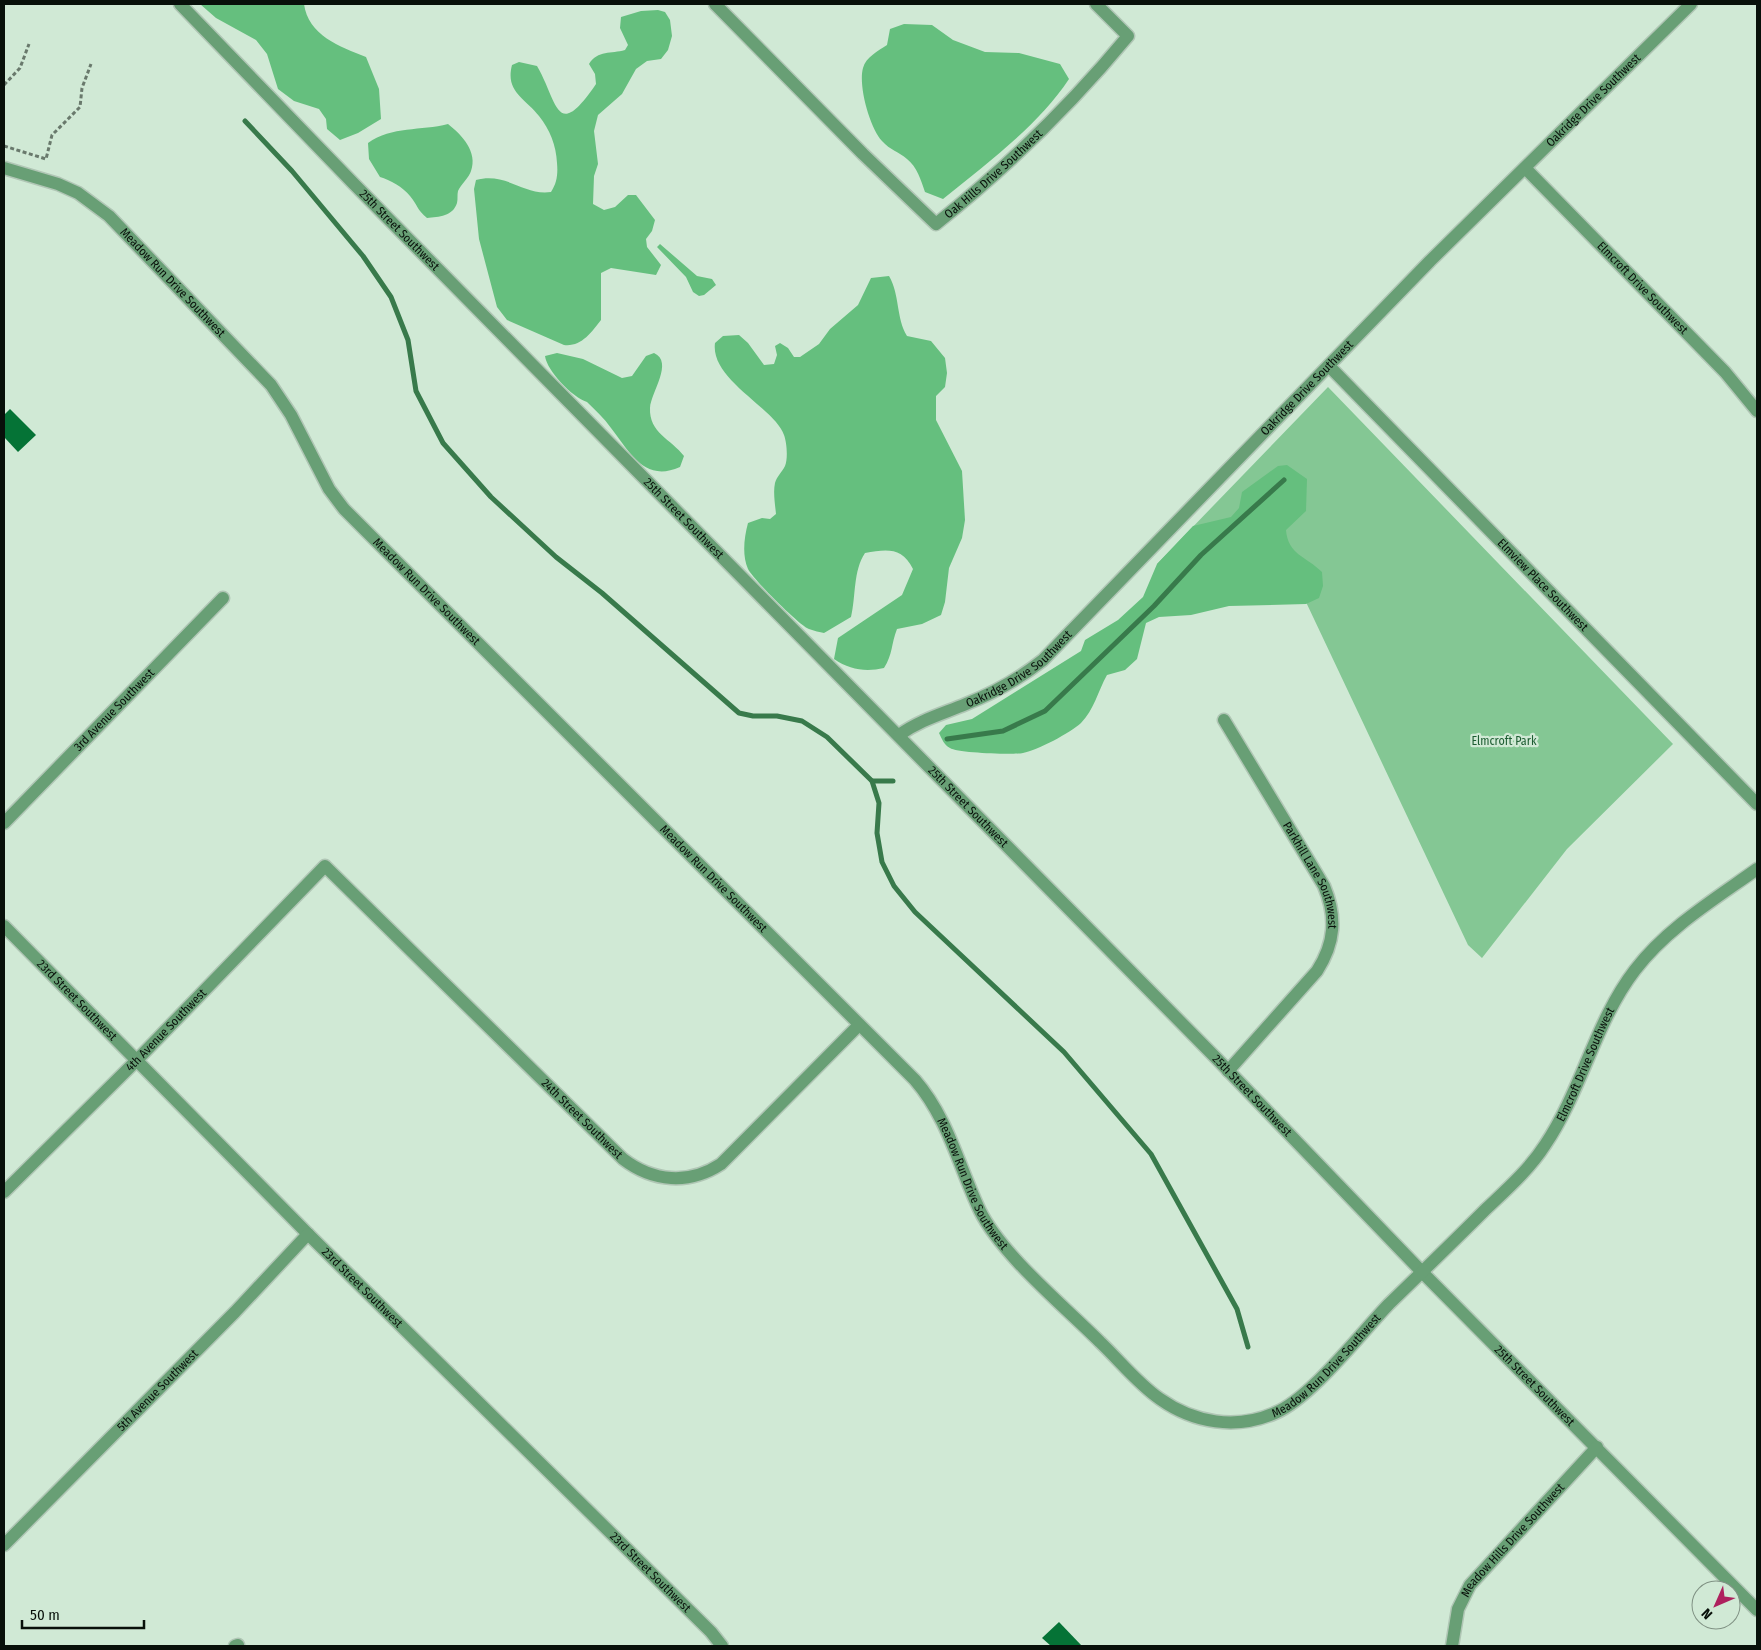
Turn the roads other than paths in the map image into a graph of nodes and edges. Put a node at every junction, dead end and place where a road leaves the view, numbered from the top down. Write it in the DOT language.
graph roads {
  1 [pos="180,4"];
  2 [pos="715,4"];
  3 [pos="1096,4"];
  4 [pos="1691,4"];
  5 [pos="4,168"];
  6 [pos="1524,168"];
  7 [pos="1329,366"];
  8 [pos="1757,411"];
  9 [pos="223,598"];
  10 [pos="1224,720"];
  11 [pos="899,735"];
  12 [pos="1757,804"];
  13 [pos="4,823"];
  14 [pos="325,866"];
  15 [pos="1757,869"];
  16 [pos="4,926"];
  17 [pos="859,1026"];
  18 [pos="135,1062"];
  19 [pos="1228,1071"];
  20 [pos="4,1192"];
  21 [pos="308,1234"];
  22 [pos="1422,1272"];
  23 [pos="1597,1447"];
  24 [pos="4,1545"];
  25 [pos="1757,1610"];
  26 [pos="722,1646"];
  27 [pos="1452,1646"];
  1 -- 11 [label="street, 25th Street Southwest"];
  2 -- 3 [label="street, Oak Hills Drive Southwest"];
  4 -- 6 [label="street, Oakridge Drive Southwest"];
  5 -- 17 [label="street, Meadow Run Drive Southwest"];
  6 -- 7 [label="street, Oakridge Drive Southwest"];
  6 -- 8 [label="street, Elmcroft Drive Southwest"];
  7 -- 11 [label="street, Oakridge Drive Southwest"];
  7 -- 12 [label="street, Elmview Place Southwest"];
  9 -- 13 [label="street, 3rd Avenue Southwest"];
  10 -- 19 [label="street, Parkhill Lane Southwest"];
  11 -- 19 [label="street, 25th Street Southwest"];
  14 -- 17 [label="street, 24th Street Southwest"];
  14 -- 18 [label="street, 4th Avenue Southwest"];
  15 -- 22 [label="street, Elmcroft Drive Southwest"];
  16 -- 18 [label="street, 23rd Street Southwest"];
  17 -- 22 [label="street, Meadow Run Drive Southwest"];
  18 -- 20 [label="street, 4th Avenue Southwest"];
  18 -- 21 [label="street, 23rd Street Southwest"];
  19 -- 22 [label="street, 25th Street Southwest"];
  21 -- 24 [label="street, 5th Avenue Southwest"];
  21 -- 26 [label="street, 23rd Street Southwest"];
  22 -- 23 [label="street, 25th Street Southwest"];
  23 -- 25 [label="street, 25th Street Southwest"];
  23 -- 27 [label="street, Meadow Hills Drive Southwest"];
}
